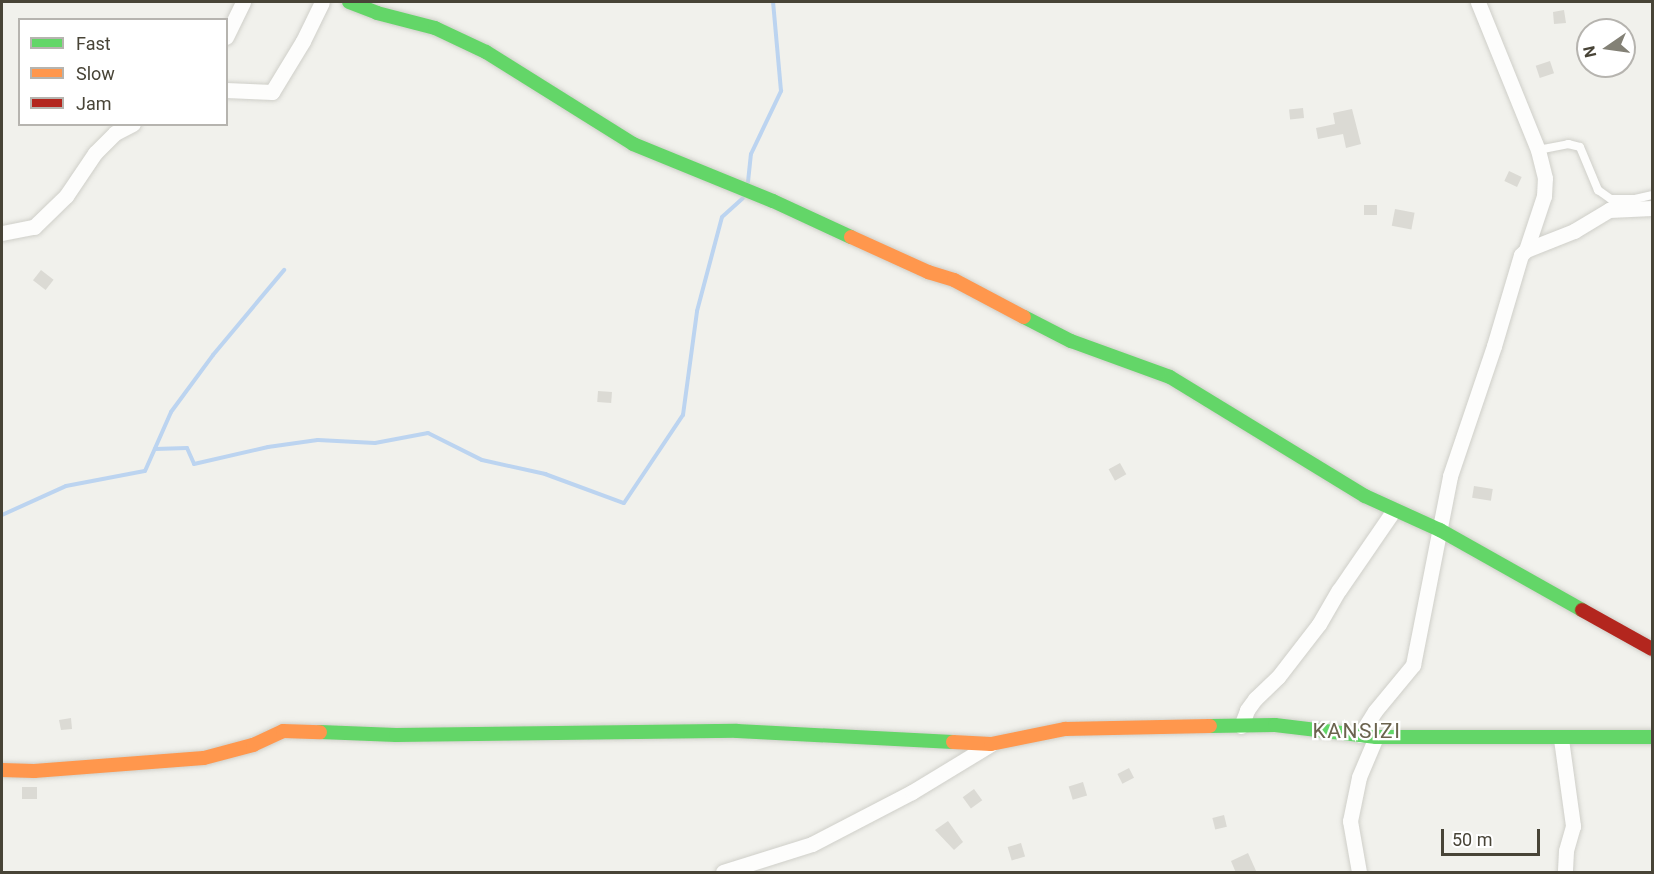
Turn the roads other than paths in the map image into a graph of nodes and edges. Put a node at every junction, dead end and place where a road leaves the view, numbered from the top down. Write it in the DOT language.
graph roads {
  1 [pos="243,2"];
  2 [pos="322,2"];
  3 [pos="349,2"];
  4 [pos="1478,2"];
  5 [pos="228,33"];
  6 [pos="228,90"];
  7 [pos="129,126"];
  8 [pos="1538,150"];
  9 [pos="1653,195"];
  10 [pos="1653,208"];
  11 [pos="2,233"];
  12 [pos="1526,250"];
  13 [pos="1394,510"];
  14 [pos="1440,530"];
  15 [pos="1653,649"];
  16 [pos="1241,726"];
  17 [pos="1368,736"];
  18 [pos="1653,737"];
  19 [pos="1561,739"];
  20 [pos="991,744"];
  21 [pos="2,770"];
  22 [pos="723,873"];
  23 [pos="1359,873"];
  24 [pos="1565,873"];
  1 -- 5 [label="street"];
  2 -- 6 [label="street"];
  3 -- 13 [label="street"];
  4 -- 8 [label="street"];
  7 -- 11 [label="street"];
  8 -- 9 [label="lane"];
  8 -- 12 [label="street"];
  10 -- 12 [label="street"];
  12 -- 14 [label="street"];
  13 -- 14 [label="street"];
  13 -- 16 [label="street"];
  14 -- 15 [label="street"];
  14 -- 17 [label="street"];
  16 -- 17 [label="street"];
  16 -- 20 [label="street"];
  17 -- 19 [label="street"];
  17 -- 23 [label="street"];
  18 -- 19 [label="street"];
  19 -- 24 [label="street"];
  20 -- 21 [label="street"];
  20 -- 22 [label="street"];
}
